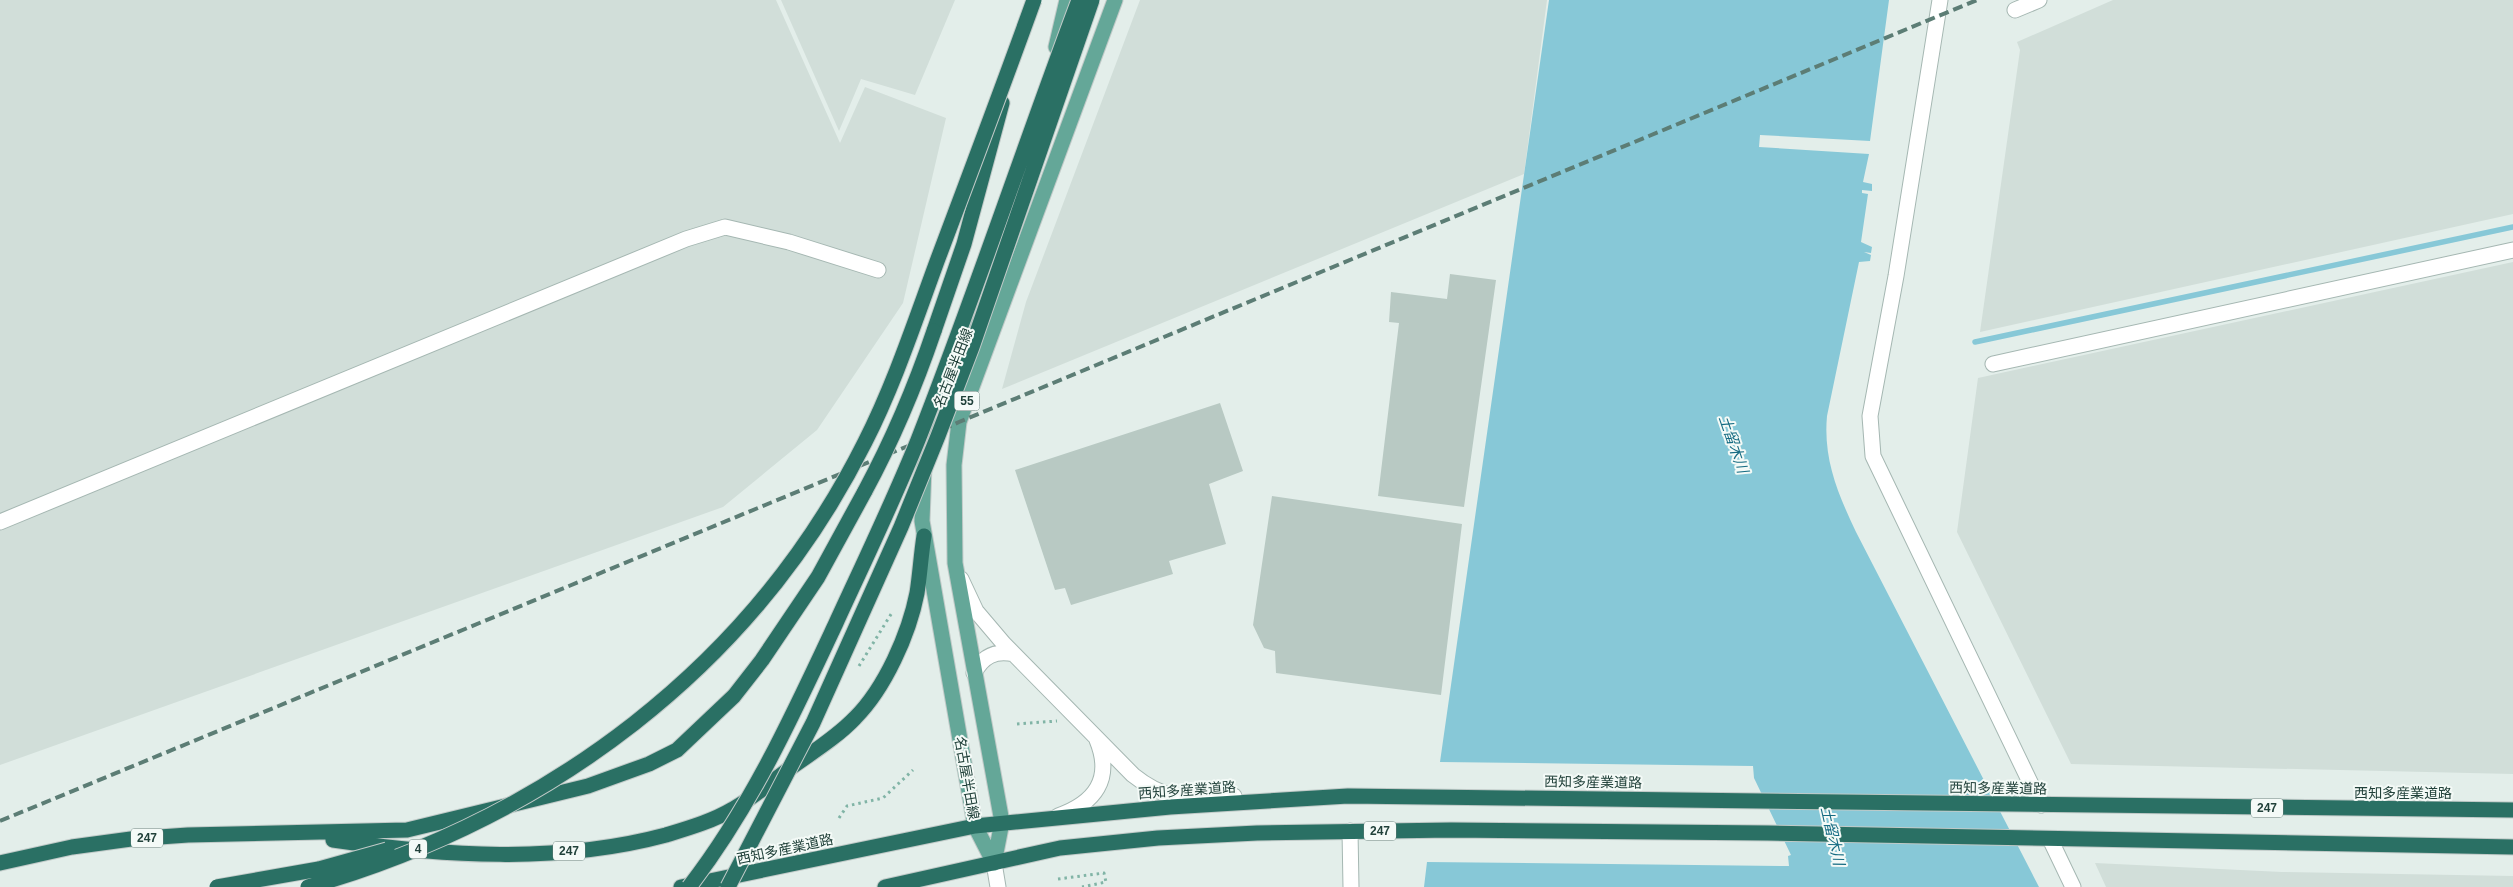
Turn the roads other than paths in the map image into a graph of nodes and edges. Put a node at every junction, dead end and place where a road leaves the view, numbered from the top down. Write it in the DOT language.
graph roads {
  1 [pos="1034,0"];
  2 [pos="1069,0"];
  3 [pos="1079,0"];
  4 [pos="1092,0"];
  5 [pos="1115,0"];
  6 [pos="1940,0"];
  7 [pos="2039,0"];
  8 [pos="2015,10"];
  9 [pos="1018,46"];
  10 [pos="1053,57"];
  11 [pos="2513,250"];
  12 [pos="878,270"];
  13 [pos="1993,364"];
  14 [pos="0,522"];
  15 [pos="924,536"];
  16 [pos="955,563"];
  17 [pos="1014,654"];
  18 [pos="974,673"];
  19 [pos="1095,737"];
  20 [pos="1348,796"];
  21 [pos="523,797"];
  22 [pos="2041,805"];
  23 [pos="2513,810"];
  24 [pos="1054,817"];
  25 [pos="1002,822"];
  26 [pos="976,826"];
  27 [pos="1350,831"];
  28 [pos="297,834"];
  29 [pos="2043,838"];
  30 [pos="2513,847"];
  31 [pos="745,854"];
  32 [pos="0,863"];
  33 [pos="994,863"];
  34 [pos="217,887"];
  35 [pos="308,887"];
  36 [pos="680,887"];
  37 [pos="689,887"];
  38 [pos="720,887"];
  39 [pos="728,887"];
  40 [pos="885,887"];
  41 [pos="998,887"];
  42 [pos="1352,887"];
  43 [pos="2073,887"];
  1 -- 9 [label="highway, bridge"];
  2 -- 10 [label="highway"];
  3 -- 37 [label="highway, bridge"];
  4 -- 31 [label="highway, bridge"];
  5 -- 16 [label="main road, 名古屋半田線 / 55"];
  6 -- 22 [label="street"];
  7 -- 8 [label="street"];
  9 -- 21 [label="highway, bridge"];
  9 -- 28 [label="highway, bridge"];
  10 -- 15 [label="main road, 名古屋半田線 / 55"];
  11 -- 13 [label="street"];
  12 -- 14 [label="street"];
  15 -- 26 [label="main road, 名古屋半田線 / 55"];
  15 -- 28 [label="highway, 247"];
  16 -- 17 [label="street"];
  16 -- 18 [label="main road, 名古屋半田線 / 55"];
  17 -- 18 [label="street"];
  17 -- 19 [label="street"];
  18 -- 25 [label="main road, 名古屋半田線 / 55"];
  19 -- 20 [label="street"];
  19 -- 24 [label="street"];
  20 -- 22 [label="highway, 西知多産業道路 / 247"];
  20 -- 24 [label="highway, 西知多産業道路 / 247"];
  21 -- 34 [label="highway, bridge"];
  21 -- 35 [label="highway, 4, bridge"];
  22 -- 23 [label="highway, 西知多産業道路 / 247"];
  24 -- 25 [label="highway, 西知多産業道路 / 247"];
  25 -- 26 [label="highway, 西知多産業道路 / 247"];
  25 -- 33 [label="main road, 名古屋半田線 / 55"];
  26 -- 33 [label="main road, 名古屋半田線 / 55"];
  26 -- 36 [label="highway, 西知多産業道路 / 247"];
  27 -- 29 [label="highway, 247"];
  27 -- 33 [label="highway, 247"];
  27 -- 42 [label="street"];
  28 -- 32 [label="highway, 247"];
  29 -- 30 [label="highway, 247"];
  29 -- 43 [label="street"];
  31 -- 38 [label="highway, bridge"];
  31 -- 39 [label="highway, bridge"];
  33 -- 40 [label="highway, 247"];
  33 -- 41 [label="street"];
}
